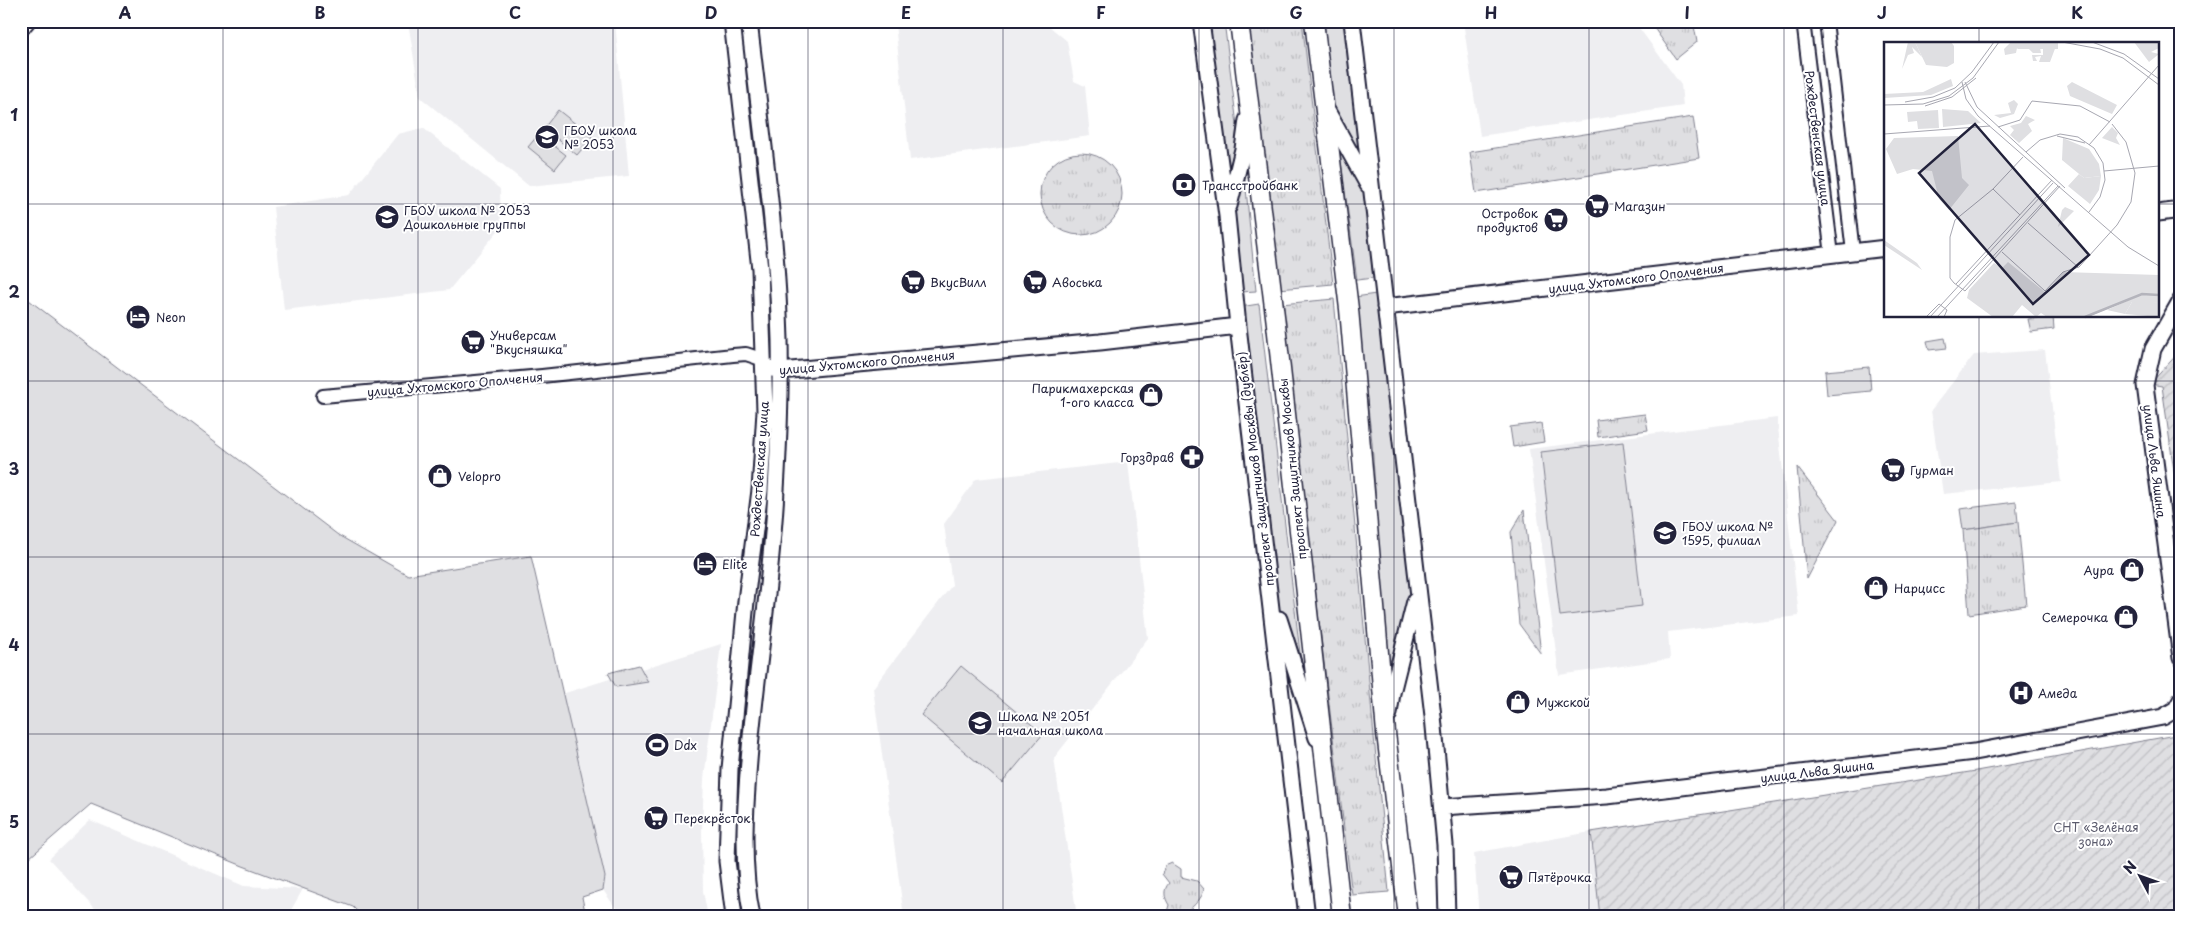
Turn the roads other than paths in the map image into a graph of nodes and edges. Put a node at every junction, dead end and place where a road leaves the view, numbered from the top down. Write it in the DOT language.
graph roads {
  1 [pos="27,21"];
  2 [pos="732,21"];
  3 [pos="749,21"];
  4 [pos="1201,21"];
  5 [pos="1239,21"];
  6 [pos="1314,21"];
  7 [pos="1352,21"];
  8 [pos="1803,21"];
  9 [pos="1826,21"];
  10 [pos="21,28"];
  11 [pos="1249,102"];
  12 [pos="1323,104"];
  13 [pos="1371,191"];
  14 [pos="2179,211"];
  15 [pos="2160,213"];
  16 [pos="1227,216"];
  17 [pos="1884,248"];
  18 [pos="1853,252"];
  19 [pos="1832,255"];
  20 [pos="2181,300"];
  21 [pos="1385,307"];
  22 [pos="1238,326"];
  23 [pos="764,360"];
  24 [pos="780,372"];
  25 [pos="323,396"];
  26 [pos="1417,589"];
  27 [pos="1269,592"];
  28 [pos="2181,658"];
  29 [pos="2181,700"];
  30 [pos="1386,733"];
  31 [pos="1326,768"];
  32 [pos="1442,808"];
  33 [pos="734,917"];
  34 [pos="752,917"];
  35 [pos="1307,917"];
  36 [pos="1342,917"];
  37 [pos="1408,917"];
  38 [pos="1447,917"];
  1 -- 10 [label="street"];
  2 -- 23 [label="street, Рождественская улица"];
  3 -- 24 [label="street, Рождественская улица"];
  4 -- 16 [label="street, проспект Защитников Москвы (дублёр)"];
  5 -- 11 [label="main road, проспект Защитников Москвы"];
  6 -- 12 [label="main road"];
  7 -- 13 [label="street"];
  8 -- 19 [label="street, Рождественская улица"];
  9 -- 18 [label="street"];
  11 -- 16 [label="street"];
  11 -- 31 [label="main road, проспект Защитников Москвы"];
  12 -- 13 [label="street"];
  12 -- 30 [label="main road"];
  13 -- 21 [label="street"];
  14 -- 15 [label="street"];
  16 -- 22 [label="street, проспект Защитников Москвы (дублёр)"];
  17 -- 18 [label="street, улица Ухтомского Ополчения"];
  18 -- 19 [label="street, улица Ухтомского Ополчения"];
  19 -- 21 [label="street, улица Ухтомского Ополчения"];
  20 -- 28 [label="street, улица Льва Яшина"];
  21 -- 26 [label="street"];
  22 -- 24 [label="street, улица Ухтомского Ополчения"];
  22 -- 27 [label="street, проспект Защитников Москвы (дублёр)"];
  23 -- 24 [label="street, улица Ухтомского Ополчения"];
  23 -- 25 [label="street, улица Ухтомского Ополчения"];
  23 -- 33 [label="street, Рождественская улица"];
  24 -- 34 [label="street, Рождественская улица"];
  26 -- 30 [label="street"];
  26 -- 32 [label="street"];
  27 -- 31 [label="street"];
  27 -- 35 [label="street, проспект Защитников Москвы (дублёр)"];
  29 -- 32 [label="street, улица Льва Яшина"];
  30 -- 37 [label="main road"];
  31 -- 36 [label="main road, проспект Защитников Москвы"];
  32 -- 38 [label="street"];
}
